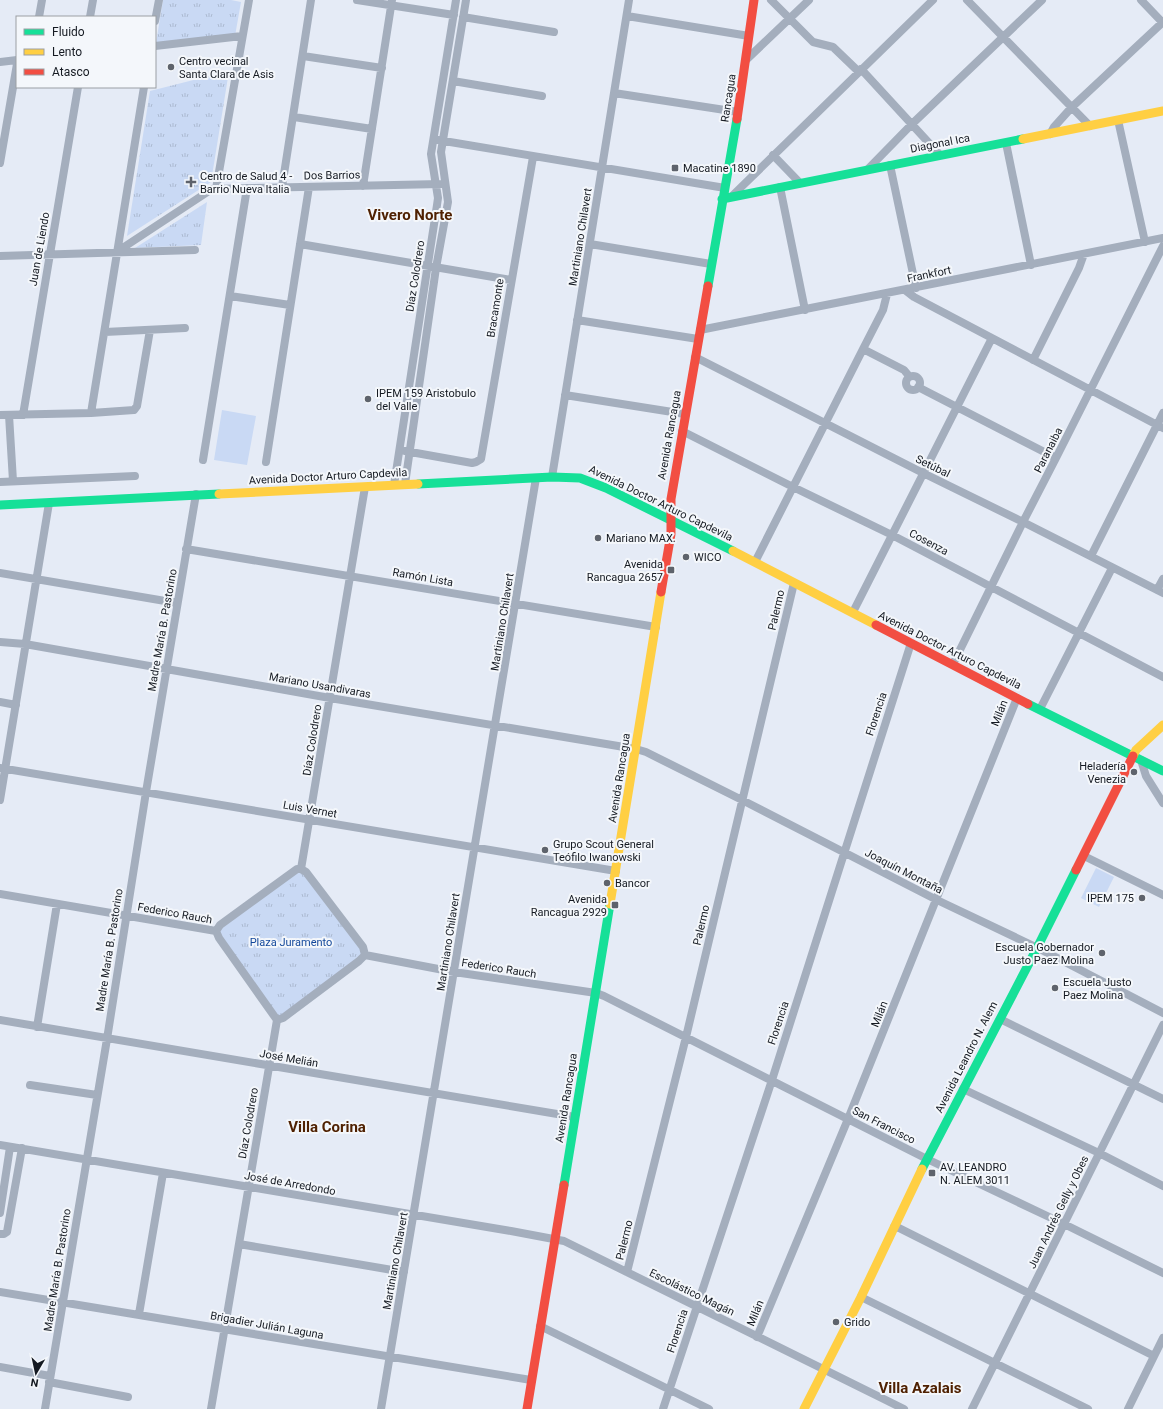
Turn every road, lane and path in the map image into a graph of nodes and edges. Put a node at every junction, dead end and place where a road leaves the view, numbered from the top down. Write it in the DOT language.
graph roads {
  1 [pos="42,0"];
  2 [pos="93,0"];
  3 [pos="159,0"];
  4 [pos="249,0"];
  5 [pos="311,0"];
  6 [pos="357,0"];
  7 [pos="456,0"];
  8 [pos="466,0"];
  9 [pos="629,0"];
  10 [pos="754,0"];
  11 [pos="771,0"];
  12 [pos="809,0"];
  13 [pos="933,0"];
  14 [pos="967,0"];
  15 [pos="1042,0"];
  16 [pos="1142,0"];
  17 [pos="392,3"];
  18 [pos="454,15"];
  19 [pos="40,16"];
  20 [pos="90,16"];
  21 [pos="156,16"];
  22 [pos="627,16"];
  23 [pos="463,17"];
  24 [pos="790,18"];
  25 [pos="1163,22"];
  26 [pos="554,32"];
  27 [pos="242,36"];
  28 [pos="749,36"];
  29 [pos="1003,36"];
  30 [pos="156,46"];
  31 [pos="303,56"];
  32 [pos="16,60"];
  33 [pos="746,60"];
  34 [pos="0,62"];
  35 [pos="382,68"];
  36 [pos="16,70"];
  37 [pos="860,70"];
  38 [pos="453,82"];
  39 [pos="78,88"];
  40 [pos="144,88"];
  41 [pos="614,93"];
  42 [pos="542,96"];
  43 [pos="1072,107"];
  44 [pos="1163,111"];
  45 [pos="738,112"];
  46 [pos="294,116"];
  47 [pos="1118,120"];
  48 [pos="912,124"];
  49 [pos="1090,126"];
  50 [pos="372,128"];
  51 [pos="1050,134"];
  52 [pos="434,140"];
  53 [pos="443,141"];
  54 [pos="1006,142"];
  55 [pos="773,155"];
  56 [pos="940,155"];
  57 [pos="532,157"];
  58 [pos="0,163"];
  59 [pos="890,165"];
  60 [pos="602,168"];
  61 [pos="867,170"];
  62 [pos="800,183"];
  63 [pos="436,184"];
  64 [pos="446,184"];
  65 [pos="363,186"];
  66 [pos="282,187"];
  67 [pos="309,187"];
  68 [pos="780,187"];
  69 [pos="247,188"];
  70 [pos="725,188"];
  71 [pos="216,189"];
  72 [pos="727,198"];
  73 [pos="1163,238"];
  74 [pos="1145,242"];
  75 [pos="300,244"];
  76 [pos="590,244"];
  77 [pos="1163,246"];
  78 [pos="195,250"];
  79 [pos="118,252"];
  80 [pos="1084,254"];
  81 [pos="49,255"];
  82 [pos="0,256"];
  83 [pos="711,264"];
  84 [pos="1031,265"];
  85 [pos="427,266"];
  86 [pos="436,268"];
  87 [pos="511,280"];
  88 [pos="916,288"];
  89 [pos="905,290"];
  90 [pos="887,294"];
  91 [pos="230,296"];
  92 [pos="290,305"];
  93 [pos="805,310"];
  94 [pos="577,320"];
  95 [pos="184,328"];
  96 [pos="150,330"];
  97 [pos="105,332"];
  98 [pos="699,335"];
  99 [pos="992,338"];
  100 [pos="863,349"];
  101 [pos="695,356"];
  102 [pos="1033,360"];
  103 [pos="1090,390"];
  104 [pos="565,396"];
  105 [pos="957,407"];
  106 [pos="91,413"];
  107 [pos="1163,413"];
  108 [pos="685,414"];
  109 [pos="0,415"];
  110 [pos="9,415"];
  111 [pos="23,415"];
  112 [pos="825,423"];
  113 [pos="1160,427"];
  114 [pos="682,431"];
  115 [pos="400,450"];
  116 [pos="409,451"];
  117 [pos="1056,458"];
  118 [pos="203,460"];
  119 [pos="266,462"];
  120 [pos="923,473"];
  121 [pos="135,476"];
  122 [pos="552,477"];
  123 [pos="536,478"];
  124 [pos="13,481"];
  125 [pos="0,482"];
  126 [pos="405,484"];
  127 [pos="394,485"];
  128 [pos="366,486"];
  129 [pos="793,487"];
  130 [pos="196,494"];
  131 [pos="49,502"];
  132 [pos="0,505"];
  133 [pos="672,520"];
  134 [pos="1023,522"];
  135 [pos="892,535"];
  136 [pos="186,549"];
  137 [pos="1091,556"];
  138 [pos="755,562"];
  139 [pos="1112,568"];
  140 [pos="0,573"];
  141 [pos="351,576"];
  142 [pos="1163,578"];
  143 [pos="36,579"];
  144 [pos="794,583"];
  145 [pos="991,587"];
  146 [pos="1160,591"];
  147 [pos="178,602"];
  148 [pos="516,604"];
  149 [pos="853,612"];
  150 [pos="656,627"];
  151 [pos="1079,634"];
  152 [pos="0,642"];
  153 [pos="911,643"];
  154 [pos="25,644"];
  155 [pos="952,664"];
  156 [pos="166,670"];
  157 [pos="1163,677"];
  158 [pos="330,698"];
  159 [pos="1017,698"];
  160 [pos="0,702"];
  161 [pos="16,705"];
  162 [pos="1040,710"];
  163 [pos="1163,725"];
  164 [pos="496,726"];
  165 [pos="636,749"];
  166 [pos="1137,758"];
  167 [pos="3,769"];
  168 [pos="1163,771"];
  169 [pos="146,792"];
  170 [pos="0,800"];
  171 [pos="742,800"];
  172 [pos="1163,803"];
  173 [pos="310,820"];
  174 [pos="475,848"];
  175 [pos="844,852"];
  176 [pos="1084,856"];
  177 [pos="301,869"];
  178 [pos="616,871"];
  179 [pos="0,894"];
  180 [pos="1163,895"];
  181 [pos="937,900"];
  182 [pos="57,904"];
  183 [pos="126,915"];
  184 [pos="216,931"];
  185 [pos="1037,948"];
  186 [pos="365,955"];
  187 [pos="454,972"];
  188 [pos="596,994"];
  189 [pos="1163,1013"];
  190 [pos="1000,1019"];
  191 [pos="0,1020"];
  192 [pos="277,1020"];
  193 [pos="1163,1025"];
  194 [pos="37,1026"];
  195 [pos="686,1037"];
  196 [pos="107,1039"];
  197 [pos="270,1066"];
  198 [pos="772,1080"];
  199 [pos="30,1085"];
  200 [pos="1134,1085"];
  201 [pos="963,1089"];
  202 [pos="434,1094"];
  203 [pos="97,1095"];
  204 [pos="1163,1099"];
  205 [pos="575,1117"];
  206 [pos="848,1120"];
  207 [pos="0,1145"];
  208 [pos="10,1147"];
  209 [pos="22,1148"];
  210 [pos="1099,1153"];
  211 [pos="86,1159"];
  212 [pos="927,1159"];
  213 [pos="163,1173"];
  214 [pos="1163,1186"];
  215 [pos="248,1187"];
  216 [pos="0,1213"];
  217 [pos="414,1215"];
  218 [pos="1064,1224"];
  219 [pos="894,1227"];
  220 [pos="0,1234"];
  221 [pos="555,1239"];
  222 [pos="239,1244"];
  223 [pos="404,1272"];
  224 [pos="627,1272"];
  225 [pos="1163,1273"];
  226 [pos="0,1292"];
  227 [pos="1029,1294"];
  228 [pos="860,1297"];
  229 [pos="63,1302"];
  230 [pos="697,1307"];
  231 [pos="139,1314"];
  232 [pos="540,1326"];
  233 [pos="224,1328"];
  234 [pos="757,1337"];
  235 [pos="1163,1338"];
  236 [pos="1154,1356"];
  237 [pos="390,1357"];
  238 [pos="996,1363"];
  239 [pos="0,1366"];
  240 [pos="824,1370"];
  241 [pos="50,1379"];
  242 [pos="531,1380"];
  243 [pos="669,1389"];
  244 [pos="128,1397"];
  245 [pos="45,1409"];
  246 [pos="211,1409"];
  247 [pos="381,1409"];
  248 [pos="527,1409"];
  249 [pos="663,1409"];
  250 [pos="709,1409"];
  251 [pos="804,1409"];
  252 [pos="904,1409"];
  253 [pos="972,1409"];
  254 [pos="1088,1409"];
  255 [pos="1128,1409"];
  1 -- 19 [label="street"];
  2 -- 20 [label="street"];
  3 -- 21 [label="street"];
  4 -- 27 [label="street"];
  5 -- 31 [label="street"];
  6 -- 17 [label="street"];
  7 -- 18 [label="street, Díaz Colodrero"];
  8 -- 23 [label="street, Díaz Colodrero"];
  9 -- 22 [label="street, Martiniano Chilavert"];
  10 -- 28 [label="main road, Rancagua"];
  11 -- 24 [label="street"];
  12 -- 24 [label="street"];
  13 -- 37 [label="street"];
  14 -- 29 [label="street"];
  15 -- 29 [label="street"];
  16 -- 25 [label="street"];
  17 -- 18 [label="street"];
  17 -- 35 [label="street"];
  18 -- 52 [label="street, Díaz Colodrero"];
  22 -- 28 [label="street"];
  22 -- 41 [label="street, Martiniano Chilavert"];
  23 -- 26 [label="street"];
  23 -- 38 [label="street, Díaz Colodrero"];
  24 -- 33 [label="street"];
  24 -- 37 [label="street"];
  25 -- 43 [label="street"];
  27 -- 30 [label="street"];
  27 -- 71 [label="street"];
  28 -- 33 [label="main road, Rancagua"];
  29 -- 43 [label="street"];
  29 -- 48 [label="street"];
  31 -- 35 [label="street"];
  31 -- 46 [label="street"];
  32 -- 34 [label="street"];
  33 -- 45 [label="main road, Rancagua"];
  35 -- 50 [label="street"];
  36 -- 58 [label="street"];
  37 -- 48 [label="street"];
  37 -- 55 [label="street"];
  38 -- 42 [label="street"];
  38 -- 53 [label="street, Díaz Colodrero"];
  39 -- 81 [label="street, Juan de Liendo"];
  40 -- 79 [label="street"];
  41 -- 45 [label="street"];
  41 -- 60 [label="street, Martiniano Chilavert"];
  43 -- 49 [label="street"];
  43 -- 51 [label="street"];
  44 -- 47 [label="main road, Diagonal Ica"];
  45 -- 70 [label="main road, Rancagua"];
  46 -- 50 [label="street"];
  46 -- 66 [label="street"];
  47 -- 49 [label="main road, Diagonal Ica"];
  47 -- 74 [label="street"];
  48 -- 56 [label="street"];
  48 -- 61 [label="street"];
  49 -- 51 [label="main road, Diagonal Ica"];
  50 -- 65 [label="street"];
  51 -- 54 [label="main road, Diagonal Ica"];
  52 -- 53 [label="street"];
  52 -- 63 [label="street, Díaz Colodrero"];
  53 -- 57 [label="street"];
  53 -- 64 [label="street, Díaz Colodrero"];
  54 -- 56 [label="main road, Diagonal Ica"];
  54 -- 84 [label="street"];
  55 -- 62 [label="street"];
  55 -- 72 [label="street"];
  56 -- 59 [label="main road, Diagonal Ica"];
  57 -- 60 [label="street"];
  57 -- 87 [label="street, Bracamonte"];
  59 -- 61 [label="main road, Diagonal Ica"];
  59 -- 88 [label="street"];
  60 -- 70 [label="street"];
  60 -- 76 [label="street, Martiniano Chilavert"];
  61 -- 62 [label="main road, Diagonal Ica"];
  62 -- 68 [label="main road, Diagonal Ica"];
  63 -- 64 [label="street, Dos Barrios"];
  63 -- 65 [label="street, Dos Barrios"];
  63 -- 85 [label="street, Díaz Colodrero"];
  64 -- 86 [label="street, Díaz Colodrero"];
  65 -- 67 [label="street, Dos Barrios"];
  66 -- 67 [label="street, Dos Barrios"];
  66 -- 69 [label="street, Dos Barrios"];
  67 -- 75 [label="street"];
  68 -- 72 [label="main road, Diagonal Ica"];
  68 -- 93 [label="street"];
  69 -- 71 [label="street, Dos Barrios"];
  69 -- 91 [label="street"];
  70 -- 72 [label="main road, Rancagua"];
  71 -- 79 [label="street, Dos Barrios"];
  72 -- 83 [label="main road, Avenida Rancagua"];
  73 -- 74 [label="street, Frankfort"];
  74 -- 80 [label="street, Frankfort"];
  75 -- 85 [label="street"];
  75 -- 92 [label="street"];
  76 -- 83 [label="street"];
  76 -- 94 [label="street, Martiniano Chilavert"];
  77 -- 103 [label="street, Paranaiba"];
  78 -- 79 [label="street"];
  79 -- 81 [label="street"];
  79 -- 97 [label="street"];
  80 -- 84 [label="street, Frankfort"];
  80 -- 102 [label="street"];
  81 -- 82 [label="street"];
  81 -- 111 [label="street, Juan de Liendo"];
  83 -- 98 [label="main road, Avenida Rancagua"];
  84 -- 88 [label="street, Frankfort"];
  85 -- 86 [label="street"];
  85 -- 115 [label="street, Díaz Colodrero"];
  86 -- 87 [label="street"];
  86 -- 116 [label="street, Díaz Colodrero"];
  87 -- 116 [label="street, Bracamonte"];
  88 -- 89 [label="street, Frankfort"];
  89 -- 90 [label="street, Frankfort"];
  89 -- 99 [label="street"];
  90 -- 93 [label="street, Frankfort"];
  90 -- 100 [label="street"];
  91 -- 92 [label="street"];
  91 -- 118 [label="street"];
  92 -- 119 [label="street"];
  93 -- 98 [label="street, Frankfort"];
  94 -- 98 [label="street"];
  94 -- 104 [label="street, Martiniano Chilavert"];
  95 -- 96 [label="street"];
  96 -- 97 [label="street"];
  96 -- 106 [label="street"];
  97 -- 106 [label="street"];
  98 -- 101 [label="main road, Avenida Rancagua"];
  99 -- 102 [label="street"];
  99 -- 105 [label="street"];
  100 -- 105 [label="street"];
  100 -- 112 [label="street"];
  101 -- 108 [label="main road, Avenida Rancagua"];
  101 -- 112 [label="street, Setúbal"];
  102 -- 103 [label="street"];
  103 -- 113 [label="street"];
  103 -- 117 [label="street, Paranaiba"];
  104 -- 108 [label="street"];
  104 -- 122 [label="street, Martiniano Chilavert"];
  105 -- 117 [label="street"];
  105 -- 120 [label="street"];
  106 -- 111 [label="street"];
  107 -- 113 [label="street"];
  108 -- 114 [label="main road, Avenida Rancagua"];
  109 -- 110 [label="street"];
  110 -- 111 [label="street"];
  110 -- 124 [label="street"];
  112 -- 120 [label="street, Setúbal"];
  112 -- 129 [label="street"];
  113 -- 137 [label="street"];
  114 -- 129 [label="street, Cosenza"];
  114 -- 133 [label="main road, Avenida Rancagua"];
  115 -- 116 [label="street"];
  115 -- 127 [label="street, Díaz Colodrero"];
  116 -- 126 [label="street, Díaz Colodrero"];
  117 -- 134 [label="street, Paranaiba"];
  120 -- 134 [label="street, Setúbal"];
  120 -- 135 [label="street"];
  121 -- 124 [label="street"];
  122 -- 123 [label="main road, Avenida Doctor Arturo Capdevila"];
  122 -- 133 [label="main road, Avenida Doctor Arturo Capdevila"];
  123 -- 126 [label="main road, Avenida Doctor Arturo Capdevila"];
  123 -- 148 [label="street, Martiniano Chilavert"];
  124 -- 125 [label="street"];
  126 -- 127 [label="main road, Avenida Doctor Arturo Capdevila"];
  127 -- 128 [label="main road, Avenida Doctor Arturo Capdevila"];
  128 -- 130 [label="main road, Avenida Doctor Arturo Capdevila"];
  128 -- 141 [label="street, Díaz Colodrero"];
  129 -- 135 [label="street, Cosenza"];
  129 -- 138 [label="street"];
  130 -- 131 [label="main road, Avenida Doctor Arturo Capdevila"];
  130 -- 136 [label="street, Madre María B. Pastorino"];
  131 -- 132 [label="main road, Avenida Doctor Arturo Capdevila"];
  131 -- 143 [label="street"];
  133 -- 138 [label="main road, Avenida Doctor Arturo Capdevila"];
  133 -- 150 [label="main road, Avenida Rancagua"];
  134 -- 137 [label="street, Setúbal"];
  134 -- 145 [label="street, Paranaiba"];
  135 -- 145 [label="street, Cosenza"];
  135 -- 149 [label="street"];
  136 -- 141 [label="street, Ramón Lista"];
  136 -- 147 [label="street, Madre María B. Pastorino"];
  137 -- 139 [label="street, Setúbal"];
  138 -- 144 [label="main road, Avenida Doctor Arturo Capdevila"];
  139 -- 146 [label="street, Setúbal"];
  139 -- 151 [label="street"];
  140 -- 143 [label="street"];
  141 -- 148 [label="street, Ramón Lista"];
  141 -- 158 [label="street, Díaz Colodrero"];
  142 -- 146 [label="street"];
  143 -- 147 [label="street"];
  143 -- 154 [label="street"];
  144 -- 149 [label="main road, Avenida Doctor Arturo Capdevila"];
  144 -- 171 [label="street, Palermo"];
  145 -- 151 [label="street, Cosenza"];
  145 -- 155 [label="street, Paranaiba"];
  147 -- 156 [label="street, Madre María B. Pastorino"];
  148 -- 150 [label="street, Ramón Lista"];
  148 -- 164 [label="street, Martiniano Chilavert"];
  149 -- 153 [label="main road, Avenida Doctor Arturo Capdevila"];
  150 -- 165 [label="main road, Avenida Rancagua"];
  151 -- 157 [label="street, Cosenza"];
  151 -- 162 [label="street"];
  152 -- 154 [label="street, Mariano Usandivaras"];
  153 -- 155 [label="main road, Avenida Doctor Arturo Capdevila"];
  153 -- 175 [label="street, Florencia"];
  154 -- 156 [label="street, Mariano Usandivaras"];
  154 -- 161 [label="street"];
  155 -- 159 [label="main road, Avenida Doctor Arturo Capdevila"];
  156 -- 158 [label="street, Mariano Usandivaras"];
  156 -- 169 [label="street, Madre María B. Pastorino"];
  158 -- 164 [label="street, Mariano Usandivaras"];
  158 -- 173 [label="street, Díaz Colodrero"];
  159 -- 162 [label="main road, Avenida Doctor Arturo Capdevila"];
  159 -- 181 [label="street, Milán"];
  160 -- 161 [label="street"];
  161 -- 167 [label="street"];
  162 -- 166 [label="main road, Avenida Doctor Arturo Capdevila"];
  163 -- 166 [label="main road, Avenida Leandro N. Alem"];
  164 -- 165 [label="street, Mariano Usandivaras"];
  164 -- 174 [label="street, Martiniano Chilavert"];
  165 -- 171 [label="street, Joaquín Montaña"];
  165 -- 178 [label="main road, Avenida Rancagua"];
  166 -- 168 [label="main road, Avenida Doctor Arturo Capdevila"];
  166 -- 172 [label="street"];
  166 -- 176 [label="main road, Avenida Leandro N. Alem"];
  167 -- 169 [label="street, Luis Vernet"];
  167 -- 170 [label="street"];
  169 -- 173 [label="street, Luis Vernet"];
  169 -- 183 [label="street, Madre María B. Pastorino"];
  171 -- 175 [label="street, Joaquín Montaña"];
  171 -- 195 [label="street, Palermo"];
  173 -- 174 [label="street, Luis Vernet"];
  173 -- 177 [label="street, Díaz Colodrero"];
  174 -- 178 [label="street, Luis Vernet"];
  174 -- 187 [label="street, Martiniano Chilavert"];
  175 -- 181 [label="street, Joaquín Montaña"];
  175 -- 198 [label="street, Florencia"];
  176 -- 180 [label="street"];
  176 -- 185 [label="main road, Avenida Leandro N. Alem"];
  177 -- 184 [label="street"];
  177 -- 186 [label="street"];
  178 -- 188 [label="main road, Avenida Rancagua"];
  179 -- 182 [label="street, Federico Rauch"];
  181 -- 185 [label="street, Joaquín Montaña"];
  181 -- 206 [label="street, Milán"];
  182 -- 183 [label="street, Federico Rauch"];
  182 -- 194 [label="street"];
  183 -- 184 [label="street, Federico Rauch"];
  183 -- 196 [label="street, Madre María B. Pastorino"];
  184 -- 192 [label="street, Federico Rauch"];
  185 -- 189 [label="street, Joaquín Montaña"];
  185 -- 190 [label="main road, Avenida Leandro N. Alem"];
  186 -- 187 [label="street, Federico Rauch"];
  186 -- 192 [label="street"];
  187 -- 188 [label="street, Federico Rauch"];
  187 -- 202 [label="street, Martiniano Chilavert"];
  188 -- 195 [label="street, San Francisco"];
  188 -- 205 [label="main road, Avenida Rancagua"];
  190 -- 200 [label="street"];
  190 -- 201 [label="main road, Avenida Leandro N. Alem"];
  191 -- 194 [label="street, José Melián"];
  192 -- 197 [label="street, Díaz Colodrero"];
  193 -- 200 [label="street, Juan Andrés Gelly y Obes"];
  194 -- 196 [label="street, José Melián"];
  195 -- 198 [label="street, San Francisco"];
  195 -- 224 [label="street, Palermo"];
  196 -- 197 [label="street, José Melián"];
  196 -- 203 [label="street, Madre María B. Pastorino"];
  197 -- 202 [label="street, José Melián"];
  197 -- 215 [label="street, Díaz Colodrero"];
  198 -- 206 [label="street, San Francisco"];
  198 -- 230 [label="street, Florencia"];
  199 -- 203 [label="street"];
  200 -- 204 [label="street"];
  200 -- 210 [label="street, Juan Andrés Gelly y Obes"];
  201 -- 210 [label="street"];
  201 -- 212 [label="main road, Avenida Leandro N. Alem"];
  202 -- 205 [label="street, José Melián"];
  202 -- 217 [label="street, Martiniano Chilavert"];
  203 -- 211 [label="street, Madre María B. Pastorino"];
  205 -- 221 [label="main road, Avenida Rancagua"];
  206 -- 212 [label="street, San Francisco"];
  206 -- 234 [label="street, Milán"];
  207 -- 208 [label="street, José de Arredondo"];
  208 -- 209 [label="street, José de Arredondo"];
  208 -- 216 [label="street"];
  209 -- 211 [label="street, José de Arredondo"];
  209 -- 220 [label="street"];
  210 -- 214 [label="street"];
  210 -- 218 [label="street, Juan Andrés Gelly y Obes"];
  211 -- 213 [label="street, José de Arredondo"];
  211 -- 229 [label="street, Madre María B. Pastorino"];
  212 -- 218 [label="street, San Francisco"];
  212 -- 219 [label="main road, Avenida Leandro N. Alem"];
  213 -- 215 [label="street, José de Arredondo"];
  213 -- 231 [label="street"];
  215 -- 217 [label="street, José de Arredondo"];
  215 -- 222 [label="street, Díaz Colodrero"];
  217 -- 221 [label="street, José de Arredondo"];
  217 -- 223 [label="street, Martiniano Chilavert"];
  218 -- 225 [label="street, San Francisco"];
  218 -- 227 [label="street, Juan Andrés Gelly y Obes"];
  219 -- 227 [label="street"];
  219 -- 228 [label="main road, Avenida Leandro N. Alem"];
  221 -- 224 [label="street, Escolástico Magán"];
  221 -- 232 [label="main road, Avenida Rancagua"];
  222 -- 223 [label="street"];
  222 -- 233 [label="street, Díaz Colodrero"];
  223 -- 237 [label="street, Martiniano Chilavert"];
  224 -- 230 [label="street, Escolástico Magán"];
  226 -- 229 [label="street, Brigadier Julián Laguna"];
  227 -- 236 [label="street"];
  227 -- 238 [label="street, Juan Andrés Gelly y Obes"];
  228 -- 238 [label="street"];
  228 -- 240 [label="main road, Avenida Leandro N. Alem"];
  229 -- 231 [label="street, Brigadier Julián Laguna"];
  229 -- 241 [label="street, Madre María B. Pastorino"];
  230 -- 234 [label="street, Escolástico Magán"];
  230 -- 243 [label="street, Florencia"];
  231 -- 233 [label="street, Brigadier Julián Laguna"];
  232 -- 242 [label="main road, Avenida Rancagua"];
  232 -- 243 [label="street"];
  233 -- 237 [label="street, Brigadier Julián Laguna"];
  233 -- 246 [label="street, Díaz Colodrero"];
  234 -- 240 [label="street, Escolástico Magán"];
  235 -- 236 [label="street"];
  236 -- 255 [label="street"];
  237 -- 242 [label="street, Brigadier Julián Laguna"];
  237 -- 247 [label="street, Martiniano Chilavert"];
  238 -- 253 [label="street, Juan Andrés Gelly y Obes"];
  238 -- 254 [label="street"];
  239 -- 241 [label="street"];
  240 -- 251 [label="main road, Avenida Leandro N. Alem"];
  240 -- 252 [label="street, Escolástico Magán"];
  241 -- 244 [label="street"];
  241 -- 245 [label="street, Madre María B. Pastorino"];
  242 -- 248 [label="main road, Avenida Rancagua"];
  243 -- 249 [label="street, Florencia"];
  243 -- 250 [label="street"];
}
